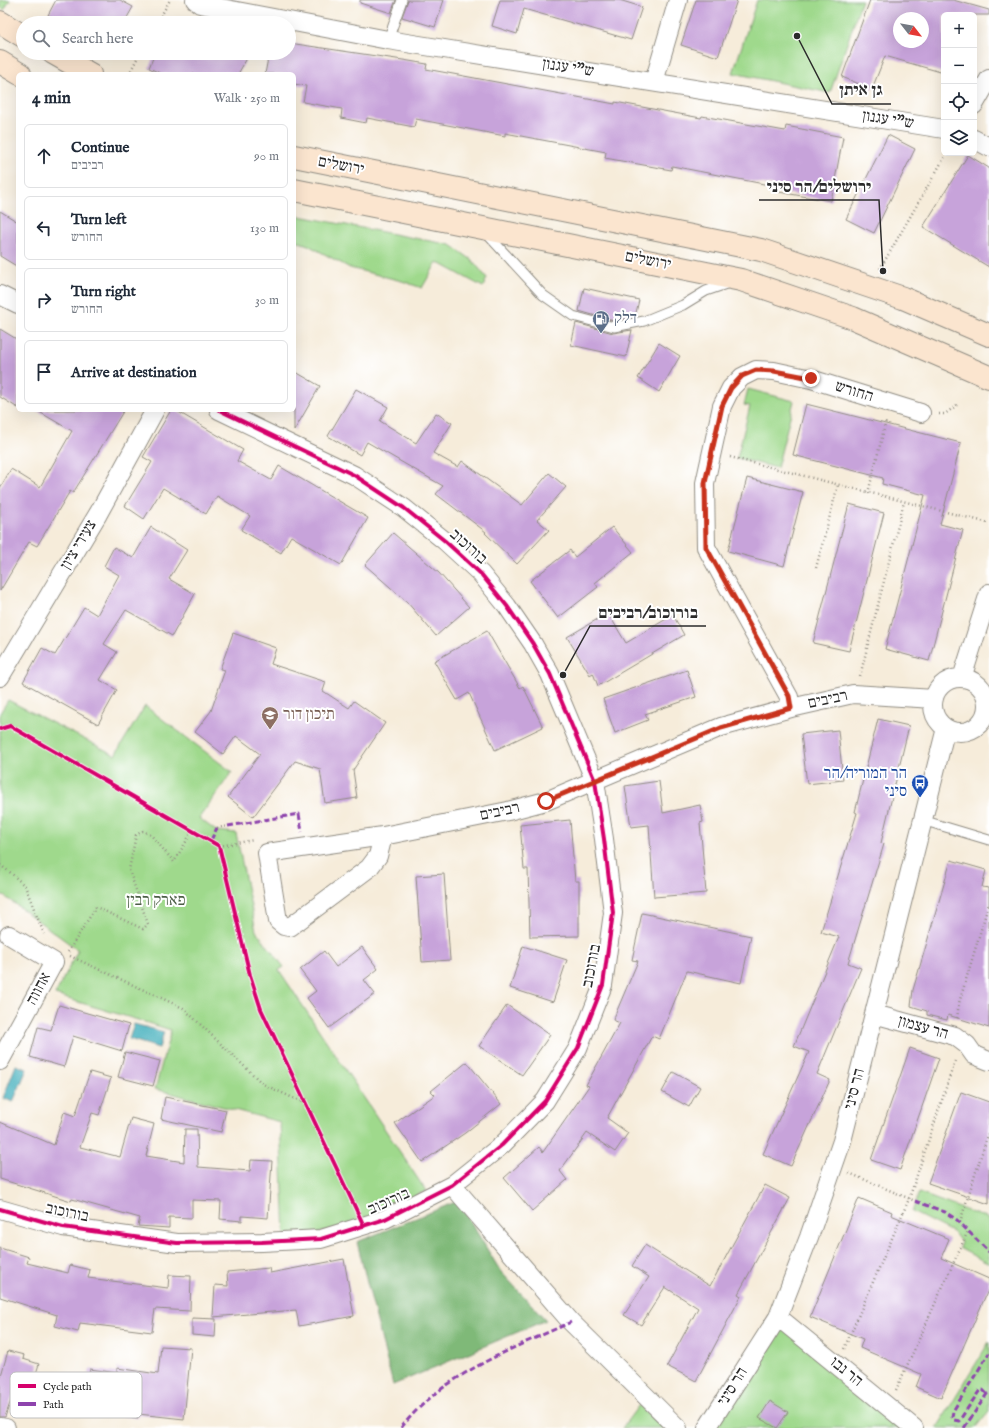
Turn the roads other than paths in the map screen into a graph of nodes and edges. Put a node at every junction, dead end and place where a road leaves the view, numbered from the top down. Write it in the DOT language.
graph roads {
  1 [pos="195,0"];
  2 [pos="402,0"];
  3 [pos="678,0"];
  4 [pos="263,16"];
  5 [pos="0,22"];
  6 [pos="296,22"];
  7 [pos="16,32"];
  8 [pos="388,40"];
  9 [pos="65,60"];
  10 [pos="0,62"];
  11 [pos="17,72"];
  12 [pos="86,72"];
  13 [pos="989,79"];
  14 [pos="654,82"];
  15 [pos="977,100"];
  16 [pos="941,129"];
  17 [pos="977,141"];
  18 [pos="989,147"];
  19 [pos="296,156"];
  20 [pos="296,190"];
  21 [pos="482,229"];
  22 [pos="741,280"];
  23 [pos="0,295"];
  24 [pos="16,303"];
  25 [pos="989,335"];
  26 [pos="956,363"];
  27 [pos="989,377"];
  28 [pos="989,390"];
  29 [pos="154,412"];
  30 [pos="223,412"];
  31 [pos="921,412"];
  32 [pos="989,593"];
  33 [pos="0,677"];
  34 [pos="962,678"];
  35 [pos="934,699"];
  36 [pos="791,708"];
  37 [pos="988,710"];
  38 [pos="946,728"];
  39 [pos="595,781"];
  40 [pos="922,820"];
  41 [pos="383,836"];
  42 [pos="989,840"];
  43 [pos="9,935"];
  44 [pos="874,1014"];
  45 [pos="0,1061"];
  46 [pos="989,1061"];
  47 [pos="452,1184"];
  48 [pos="0,1209"];
  49 [pos="778,1316"];
  50 [pos="0,1427"];
  51 [pos="6,1428"];
  52 [pos="678,1428"];
  53 [pos="707,1428"];
  54 [pos="914,1428"];
  1 -- 4 [label="street, ש\"י עגנון"];
  2 -- 8 [label="lane"];
  3 -- 14 [label="street"];
  5 -- 7 [label="main road"];
  6 -- 8 [label="street, ש\"י עגנון"];
  8 -- 14 [label="street, ש\"י עגנון"];
  9 -- 12 [label="main road"];
  10 -- 11 [label="main road"];
  13 -- 15 [label="street"];
  14 -- 16 [label="street, ש\"י עגנון"];
  17 -- 18 [label="street"];
  19 -- 25 [label="main road, ירושלים"];
  20 -- 21 [label="main road, ירושלים"];
  21 -- 22 [label="main road, ירושלים"];
  21 -- 22 [label="lane"];
  22 -- 26 [label="main road, ירושלים"];
  23 -- 24 [label="street"];
  26 -- 27 [label="main road, ירושלים"];
  26 -- 28 [label="main road"];
  29 -- 33 [label="street, צעירי ציון"];
  30 -- 39 [label="street, בורוכוב"];
  31 -- 36 [label="street, החורש"];
  32 -- 34 [label="street"];
  34 -- 35 [label="street"];
  34 -- 37 [label="street"];
  35 -- 36 [label="street, רביבים"];
  35 -- 38 [label="street"];
  36 -- 39 [label="street, רביבים"];
  37 -- 38 [label="street"];
  38 -- 40 [label="street, הר סיני"];
  39 -- 41 [label="street, רביבים"];
  39 -- 47 [label="street, בורוכוב"];
  40 -- 42 [label="lane"];
  40 -- 44 [label="street, הר סיני"];
  41 -- 41 [label="street, רביבים"];
  43 -- 45 [label="street, אחווה"];
  44 -- 46 [label="street, הר עצמון"];
  44 -- 49 [label="street, הר סיני"];
  47 -- 48 [label="street, בורוכוב"];
  47 -- 52 [label="street"];
  49 -- 53 [label="street, הר סיני"];
  49 -- 54 [label="street, הר נבו"];
  50 -- 51 [label="street"];
}
